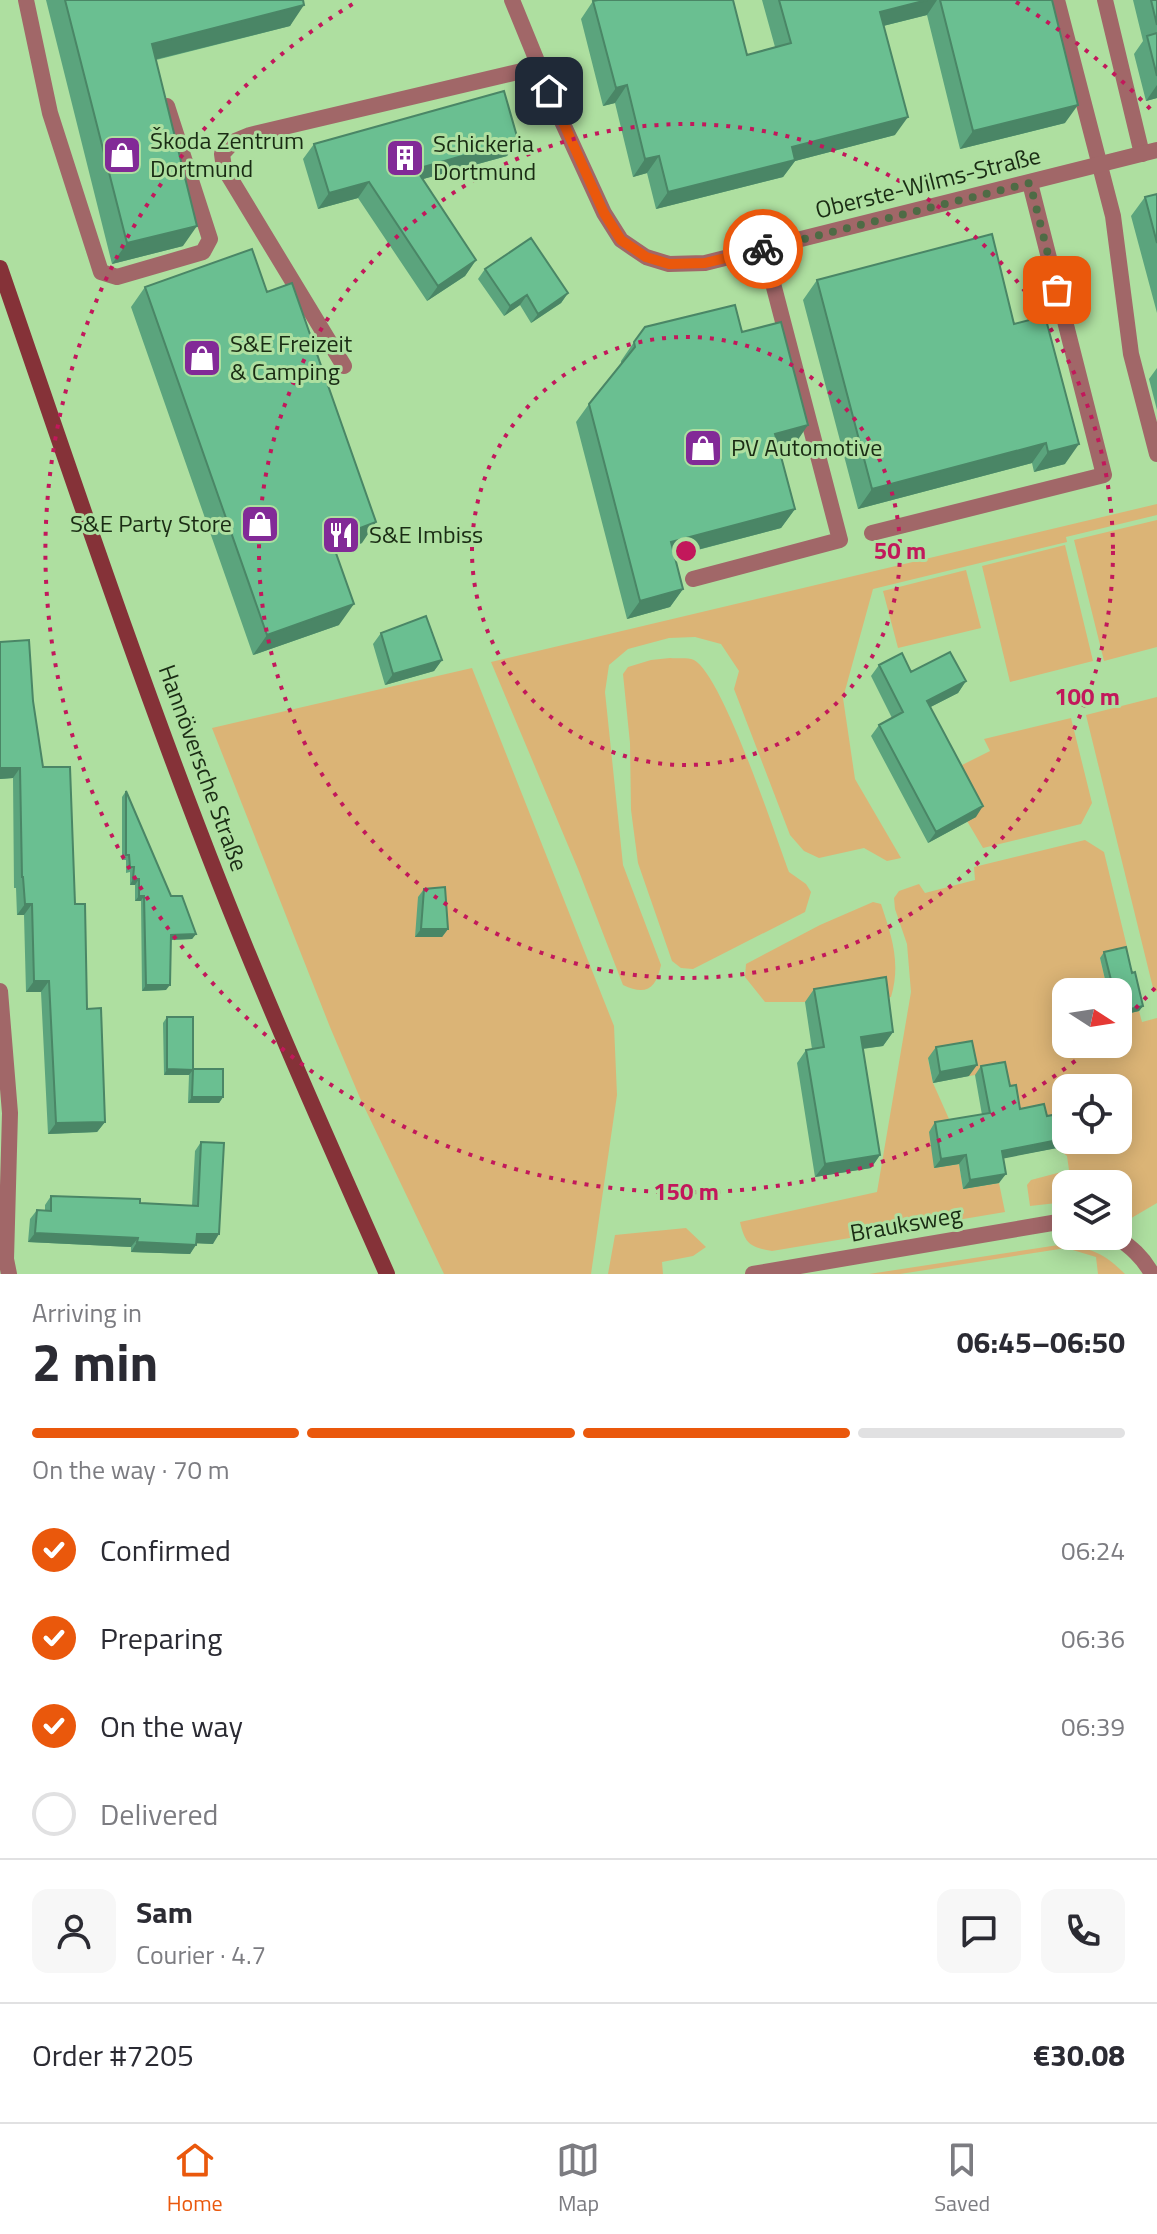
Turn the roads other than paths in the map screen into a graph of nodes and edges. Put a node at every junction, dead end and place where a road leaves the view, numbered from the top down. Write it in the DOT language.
graph roads {
  1 [pos="26,0"];
  2 [pos="512,0"];
  3 [pos="1057,0"];
  4 [pos="1105,0"];
  5 [pos="539,67"];
  6 [pos="167,106"];
  7 [pos="1150,152"];
  8 [pos="1100,165"];
  9 [pos="1030,183"];
  10 [pos="764,249"];
  11 [pos="0,268"];
  12 [pos="344,366"];
  13 [pos="1157,454"];
  14 [pos="872,533"];
  15 [pos="693,579"];
  16 [pos="0,991"];
  17 [pos="1052,1223"];
  18 [pos="1132,1247"];
  19 [pos="9,1274"];
  20 [pos="387,1274"];
  21 [pos="753,1274"];
  22 [pos="1152,1274"];
  1 -- 6 [label="street"];
  2 -- 5 [label="street, Oberste-Wilms-Straße"];
  3 -- 8 [label="street"];
  4 -- 7 [label="street"];
  5 -- 10 [label="street, Oberste-Wilms-Straße"];
  5 -- 12 [label="street"];
  7 -- 8 [label="street, Oberste-Wilms-Straße"];
  8 -- 9 [label="street, Oberste-Wilms-Straße"];
  8 -- 13 [label="street"];
  9 -- 10 [label="street, Oberste-Wilms-Straße"];
  9 -- 14 [label="street"];
  10 -- 15 [label="street"];
  11 -- 20 [label="main road, Hannöversche Straße"];
  16 -- 19 [label="street"];
  17 -- 21 [label="street, Brauksweg"];
  18 -- 22 [label="street"];
}
